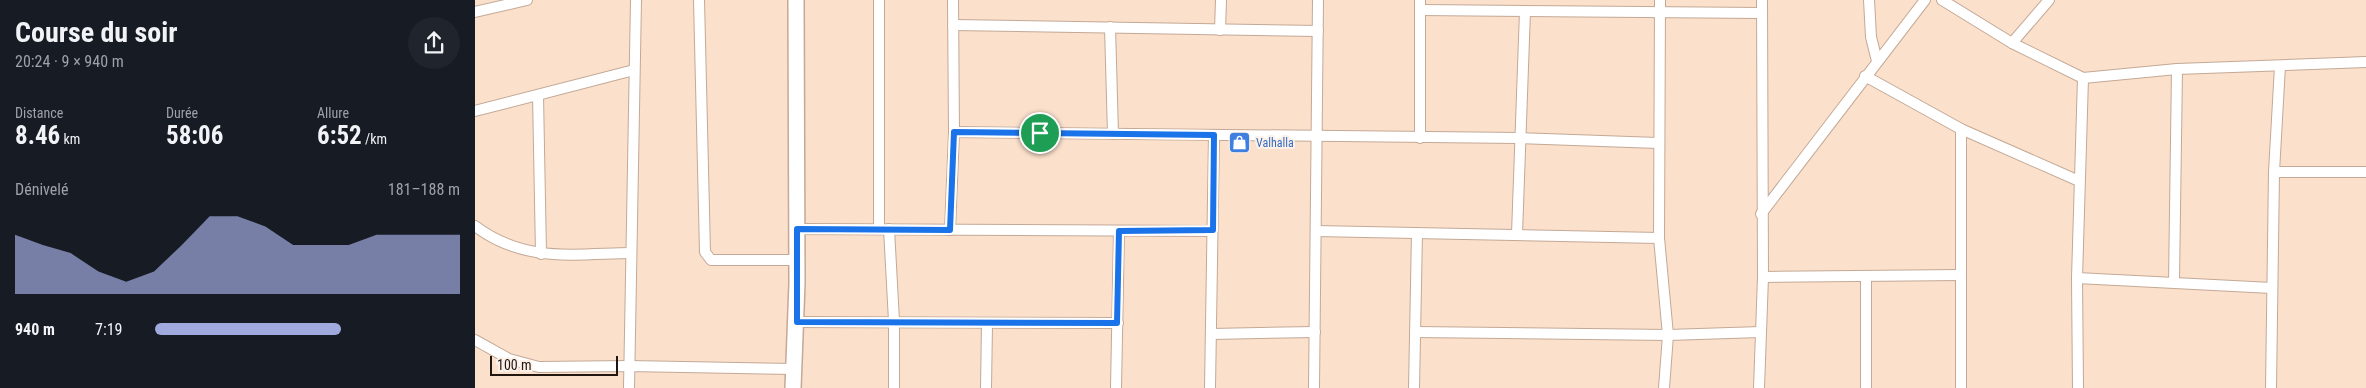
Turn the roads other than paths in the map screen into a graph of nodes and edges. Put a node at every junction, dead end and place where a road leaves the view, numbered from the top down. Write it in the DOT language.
graph roads {
  1 [pos="527,0"];
  2 [pos="636,0"];
  3 [pos="699,0"];
  4 [pos="796,0"];
  5 [pos="879,0"];
  6 [pos="953,0"];
  7 [pos="1221,0"];
  8 [pos="1318,0"];
  9 [pos="1660,0"];
  10 [pos="1763,0"];
  11 [pos="1869,0"];
  12 [pos="1925,0"];
  13 [pos="1942,0"];
  14 [pos="2049,0"];
  15 [pos="1420,5"];
  16 [pos="1525,11"];
  17 [pos="475,12"];
  18 [pos="1660,12"];
  19 [pos="1761,13"];
  20 [pos="953,24"];
  21 [pos="1110,27"];
  22 [pos="1220,30"];
  23 [pos="1317,31"];
  24 [pos="2012,43"];
  25 [pos="1877,61"];
  26 [pos="2366,62"];
  27 [pos="2280,66"];
  28 [pos="634,70"];
  29 [pos="2177,70"];
  30 [pos="1865,76"];
  31 [pos="2083,78"];
  32 [pos="538,95"];
  33 [pos="475,111"];
  34 [pos="1961,129"];
  35 [pos="954,132"];
  36 [pos="1113,134"];
  37 [pos="1214,135"];
  38 [pos="1316,136"];
  39 [pos="1420,138"];
  40 [pos="1519,138"];
  41 [pos="1658,143"];
  42 [pos="2274,172"];
  43 [pos="2366,172"];
  44 [pos="2079,181"];
  45 [pos="1761,214"];
  46 [pos="475,226"];
  47 [pos="797,229"];
  48 [pos="884,229"];
  49 [pos="950,230"];
  50 [pos="1213,230"];
  51 [pos="1119,231"];
  52 [pos="1316,231"];
  53 [pos="1417,233"];
  54 [pos="1517,234"];
  55 [pos="1659,238"];
  56 [pos="631,253"];
  57 [pos="541,254"];
  58 [pos="797,260"];
  59 [pos="1961,275"];
  60 [pos="1866,276"];
  61 [pos="1763,277"];
  62 [pos="2077,278"];
  63 [pos="2174,282"];
  64 [pos="2272,288"];
  65 [pos="894,321"];
  66 [pos="797,322"];
  67 [pos="1117,323"];
  68 [pos="987,324"];
  69 [pos="1315,332"];
  70 [pos="1415,332"];
  71 [pos="1761,332"];
  72 [pos="1211,334"];
  73 [pos="1668,335"];
  74 [pos="475,340"];
  75 [pos="629,366"];
  76 [pos="794,369"];
  77 [pos="629,388"];
  78 [pos="793,388"];
  79 [pos="894,388"];
  80 [pos="986,388"];
  81 [pos="1116,388"];
  82 [pos="1210,388"];
  83 [pos="1314,388"];
  84 [pos="1414,388"];
  85 [pos="1664,388"];
  86 [pos="1759,388"];
  87 [pos="1866,388"];
  88 [pos="1961,388"];
  89 [pos="2078,388"];
  90 [pos="2271,388"];
  1 -- 17 [label="street"];
  2 -- 28 [label="street"];
  3 -- 58 [label="street"];
  4 -- 47 [label="street"];
  5 -- 48 [label="street"];
  6 -- 20 [label="street"];
  7 -- 22 [label="street"];
  8 -- 23 [label="street"];
  9 -- 18 [label="street"];
  10 -- 19 [label="street"];
  11 -- 25 [label="street"];
  12 -- 25 [label="street"];
  13 -- 24 [label="street"];
  14 -- 24 [label="street"];
  15 -- 16 [label="street"];
  15 -- 39 [label="street"];
  16 -- 18 [label="street"];
  16 -- 40 [label="street"];
  18 -- 19 [label="street"];
  18 -- 41 [label="street"];
  19 -- 45 [label="street"];
  20 -- 21 [label="street"];
  20 -- 35 [label="street"];
  21 -- 22 [label="street"];
  21 -- 36 [label="street"];
  22 -- 23 [label="street"];
  23 -- 38 [label="street"];
  24 -- 31 [label="street"];
  25 -- 30 [label="street"];
  26 -- 27 [label="street"];
  27 -- 29 [label="street"];
  27 -- 42 [label="street"];
  28 -- 32 [label="street"];
  28 -- 56 [label="street"];
  29 -- 31 [label="street"];
  29 -- 63 [label="street"];
  30 -- 34 [label="street"];
  30 -- 45 [label="street"];
  31 -- 44 [label="street"];
  32 -- 33 [label="street"];
  32 -- 57 [label="street"];
  34 -- 44 [label="street"];
  34 -- 59 [label="street"];
  35 -- 36 [label="street"];
  35 -- 49 [label="street"];
  36 -- 37 [label="street"];
  37 -- 38 [label="street"];
  37 -- 50 [label="street"];
  38 -- 39 [label="street"];
  38 -- 52 [label="street"];
  39 -- 40 [label="street"];
  40 -- 41 [label="street"];
  40 -- 54 [label="street"];
  41 -- 55 [label="street"];
  42 -- 43 [label="street"];
  42 -- 64 [label="street"];
  44 -- 62 [label="street"];
  45 -- 61 [label="street"];
  46 -- 57 [label="street"];
  47 -- 48 [label="street"];
  47 -- 58 [label="street"];
  48 -- 49 [label="street"];
  48 -- 65 [label="street"];
  49 -- 51 [label="street"];
  50 -- 51 [label="street"];
  50 -- 72 [label="street"];
  51 -- 67 [label="street"];
  52 -- 53 [label="street"];
  52 -- 69 [label="street"];
  53 -- 54 [label="street"];
  53 -- 70 [label="street"];
  54 -- 55 [label="street"];
  55 -- 73 [label="street"];
  56 -- 57 [label="street"];
  56 -- 75 [label="street"];
  58 -- 66 [label="street"];
  59 -- 60 [label="street"];
  59 -- 88 [label="street"];
  60 -- 61 [label="street"];
  60 -- 87 [label="street"];
  61 -- 71 [label="street"];
  62 -- 63 [label="street"];
  62 -- 89 [label="street"];
  63 -- 64 [label="street"];
  64 -- 90 [label="street"];
  65 -- 66 [label="street"];
  65 -- 68 [label="street"];
  65 -- 79 [label="street"];
  66 -- 76 [label="street"];
  67 -- 68 [label="street"];
  67 -- 81 [label="street"];
  68 -- 80 [label="street"];
  69 -- 72 [label="street"];
  69 -- 83 [label="street"];
  70 -- 73 [label="street"];
  70 -- 84 [label="street"];
  71 -- 73 [label="street"];
  71 -- 86 [label="street"];
  72 -- 82 [label="street"];
  73 -- 85 [label="street"];
  74 -- 75 [label="street"];
  75 -- 76 [label="street"];
  75 -- 77 [label="street"];
  76 -- 78 [label="street"];
}
